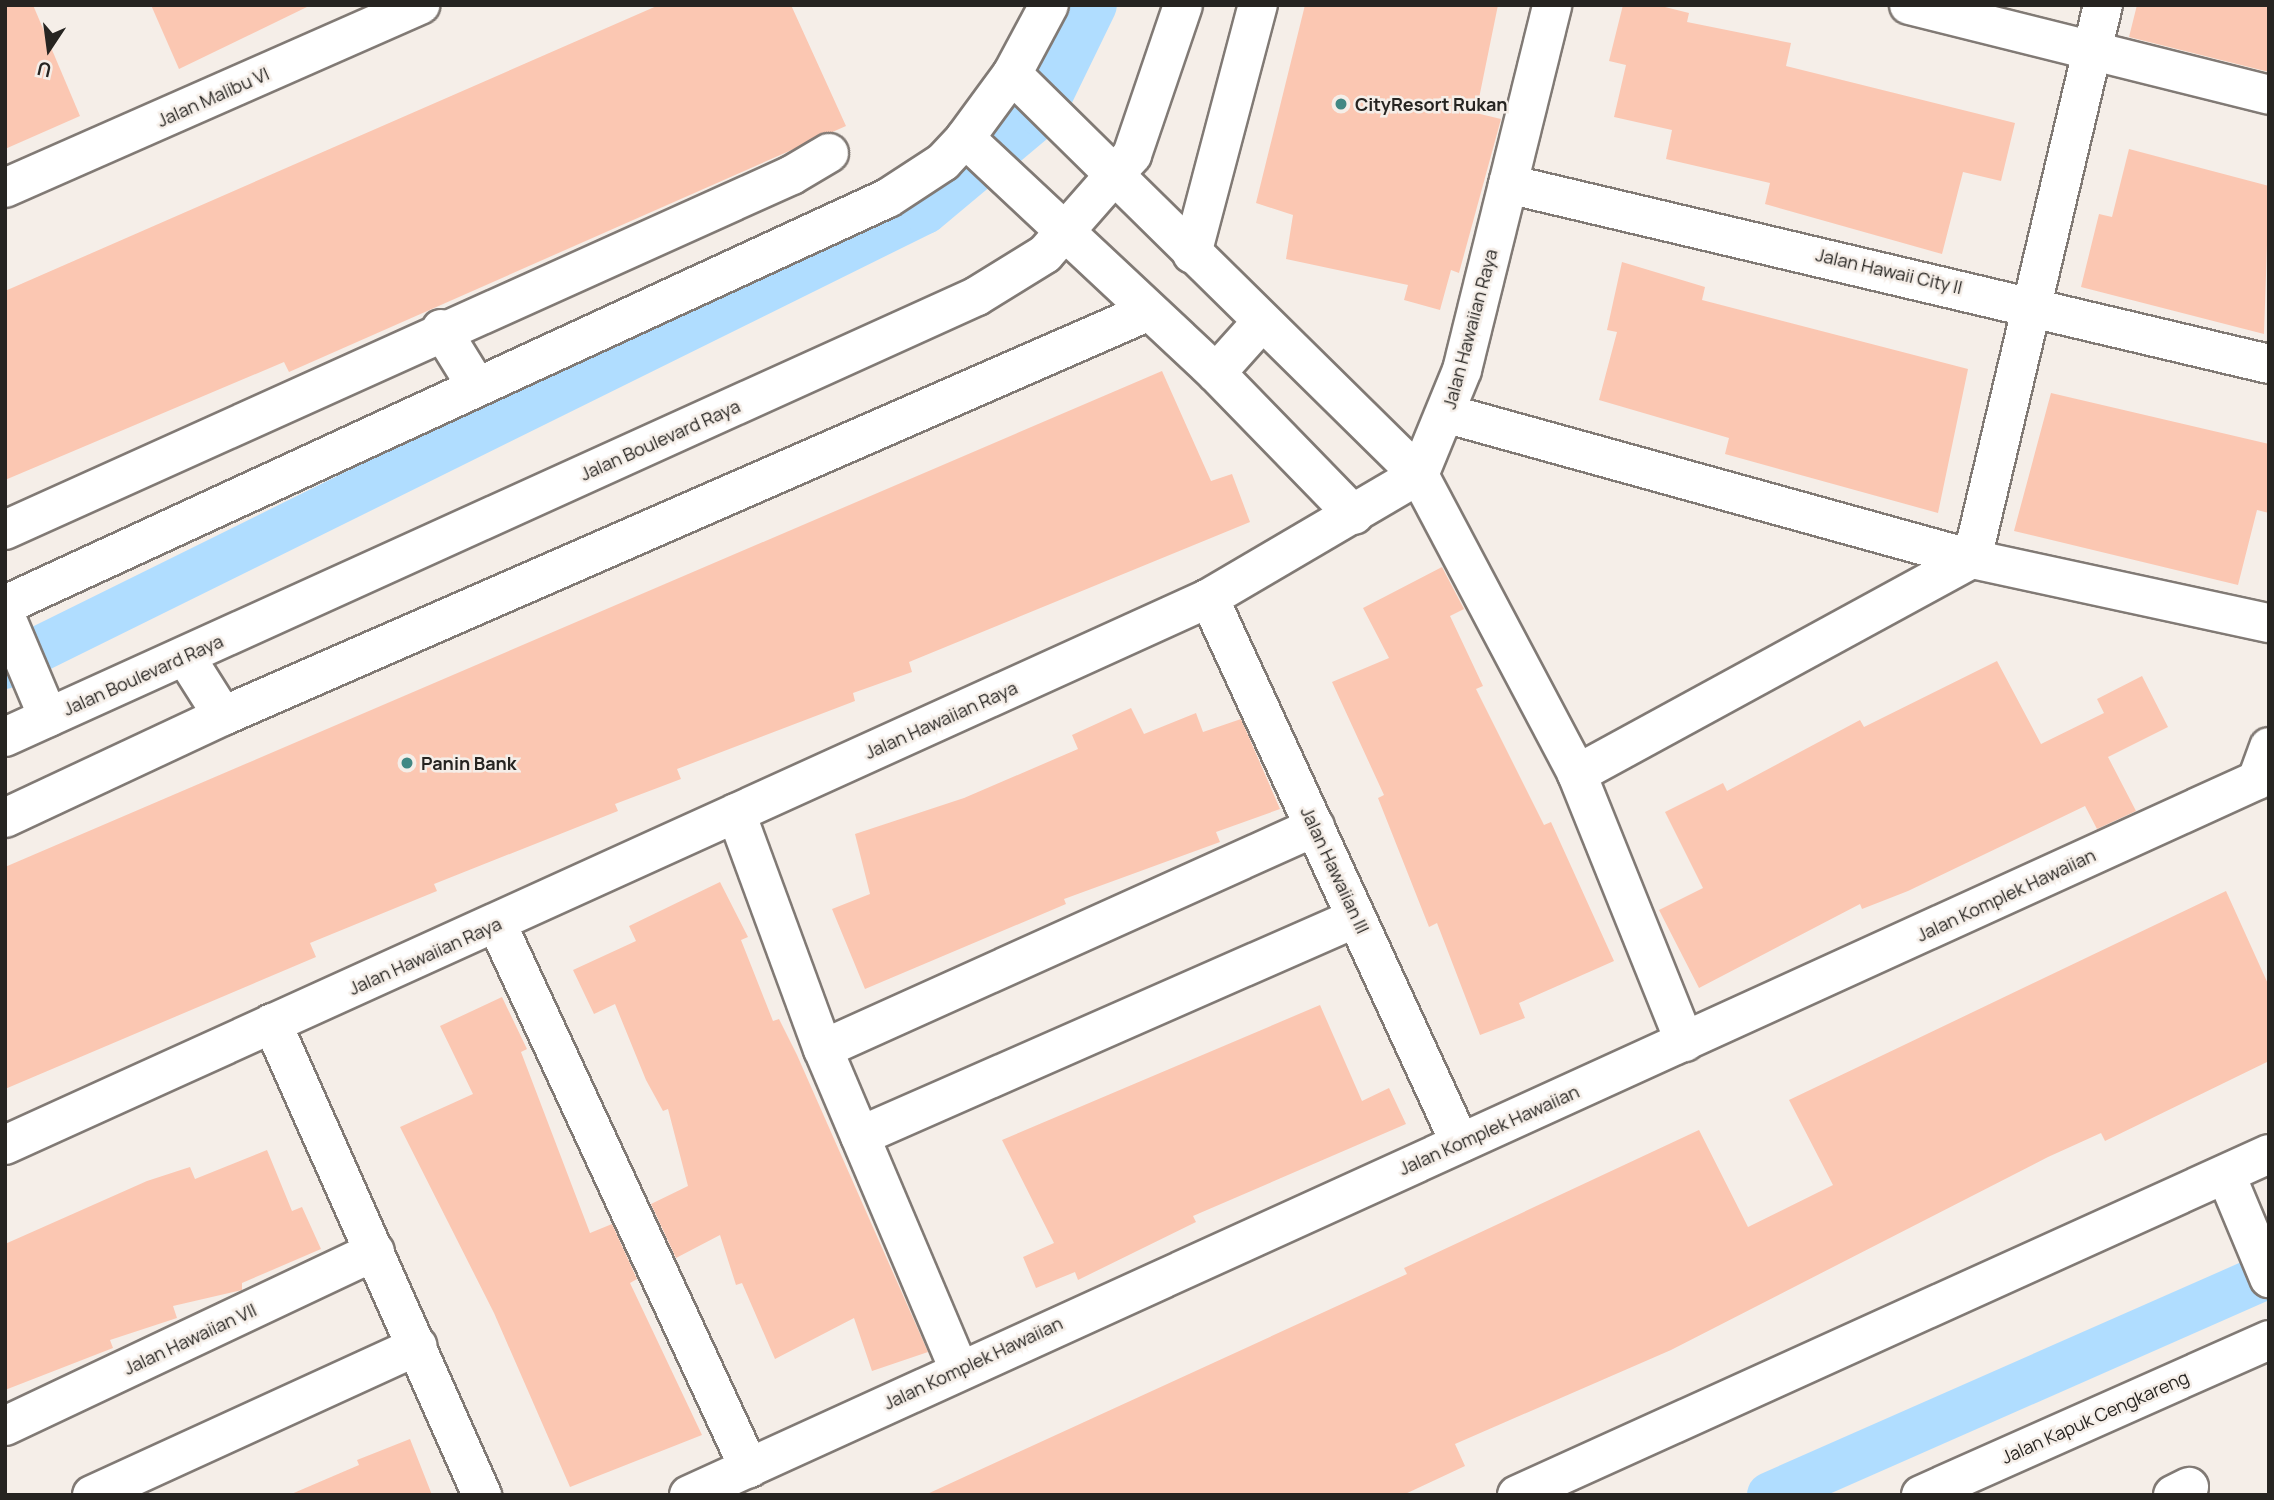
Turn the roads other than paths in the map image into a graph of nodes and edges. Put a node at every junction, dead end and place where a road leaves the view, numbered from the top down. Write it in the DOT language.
graph roads {
  1 [pos="420,5"];
  2 [pos="1049,5"];
  3 [pos="1183,5"];
  4 [pos="1258,5"];
  5 [pos="1552,5"];
  6 [pos="1909,5"];
  7 [pos="2103,5"];
  8 [pos="2092,50"];
  9 [pos="1023,85"];
  10 [pos="2269,95"];
  11 [pos="975,147"];
  12 [pos="829,153"];
  13 [pos="1105,167"];
  14 [pos="1508,184"];
  15 [pos="5,188"];
  16 [pos="1056,224"];
  17 [pos="1192,254"];
  18 [pos="2033,304"];
  19 [pos="1147,312"];
  20 [pos="1260,324"];
  21 [pos="441,329"];
  22 [pos="2269,364"];
  23 [pos="1216,373"];
  24 [pos="475,384"];
  25 [pos="1448,414"];
  26 [pos="1419,475"];
  27 [pos="1354,514"];
  28 [pos="5,530"];
  29 [pos="1972,559"];
  30 [pos="1209,598"];
  31 [pos="6,615"];
  32 [pos="2269,622"];
  33 [pos="185,656"];
  34 [pos="46,712"];
  35 [pos="223,716"];
  36 [pos="5,737"];
  37 [pos="2269,747"];
  38 [pos="1577,774"];
  39 [pos="736,813"];
  40 [pos="5,818"];
  41 [pos="1315,827"];
  42 [pos="1356,918"];
  43 [pos="497,924"];
  44 [pos="272,1023"];
  45 [pos="1685,1042"];
  46 [pos="823,1049"];
  47 [pos="860,1136"];
  48 [pos="1460,1143"];
  49 [pos="5,1145"];
  50 [pos="2269,1154"];
  51 [pos="2226,1175"];
  52 [pos="374,1251"];
  53 [pos="2264,1267"];
  54 [pos="2269,1340"];
  55 [pos="417,1346"];
  56 [pos="959,1369"];
  57 [pos="5,1426"];
  58 [pos="749,1468"];
  59 [pos="92,1495"];
  60 [pos="482,1495"];
  61 [pos="689,1495"];
  62 [pos="1517,1495"];
  63 [pos="1921,1495"];
  1 -- 15 [label="street, Jalan Malibu VI"];
  2 -- 9 [label="street"];
  3 -- 13 [label="street, Jalan Boulevard Raya"];
  4 -- 17 [label="street"];
  5 -- 14 [label="street, Jalan Hawaiian Raya"];
  6 -- 8 [label="street"];
  7 -- 8 [label="street"];
  8 -- 10 [label="street"];
  8 -- 18 [label="street"];
  9 -- 11 [label="street"];
  9 -- 13 [label="street"];
  11 -- 16 [label="street"];
  11 -- 24 [label="street"];
  12 -- 21 [label="street"];
  13 -- 16 [label="street, Jalan Boulevard Raya"];
  13 -- 17 [label="street"];
  14 -- 18 [label="street, Jalan Hawaii City II"];
  14 -- 25 [label="street, Jalan Hawaiian Raya"];
  16 -- 19 [label="street"];
  16 -- 33 [label="street, Jalan Boulevard Raya"];
  17 -- 20 [label="street"];
  18 -- 22 [label="street, Jalan Hawaii City II"];
  18 -- 29 [label="street"];
  19 -- 23 [label="street"];
  19 -- 35 [label="street"];
  20 -- 23 [label="street"];
  20 -- 26 [label="street"];
  21 -- 24 [label="street"];
  21 -- 28 [label="street"];
  23 -- 27 [label="street"];
  24 -- 31 [label="street"];
  25 -- 26 [label="street, Jalan Hawaiian Raya"];
  25 -- 29 [label="street"];
  26 -- 27 [label="street, Jalan Hawaiian Raya"];
  26 -- 38 [label="street"];
  27 -- 30 [label="street, Jalan Hawaiian Raya"];
  29 -- 32 [label="street"];
  29 -- 38 [label="street"];
  30 -- 39 [label="street, Jalan Hawaiian Raya"];
  30 -- 41 [label="street, Jalan Hawaiian III"];
  31 -- 34 [label="street"];
  33 -- 34 [label="street, Jalan Boulevard Raya"];
  33 -- 35 [label="street"];
  34 -- 36 [label="street, Jalan Boulevard Raya"];
  35 -- 40 [label="street"];
  37 -- 45 [label="street, Jalan Komplek Hawaiian"];
  38 -- 45 [label="street"];
  39 -- 43 [label="street, Jalan Hawaiian Raya"];
  39 -- 46 [label="street"];
  41 -- 42 [label="street, Jalan Hawaiian III"];
  41 -- 46 [label="street"];
  42 -- 47 [label="street"];
  42 -- 48 [label="street, Jalan Hawaiian III"];
  43 -- 44 [label="street, Jalan Hawaiian Raya"];
  43 -- 58 [label="street"];
  44 -- 49 [label="street, Jalan Hawaiian Raya"];
  44 -- 52 [label="street"];
  45 -- 48 [label="street, Jalan Komplek Hawaiian"];
  46 -- 47 [label="street"];
  47 -- 56 [label="street"];
  48 -- 56 [label="street, Jalan Komplek Hawaiian"];
  50 -- 51 [label="street"];
  51 -- 53 [label="street"];
  51 -- 62 [label="street"];
  52 -- 55 [label="street"];
  52 -- 57 [label="street, Jalan Hawaiian VII"];
  54 -- 63 [label="street, Jalan Kapuk Cengkareng"];
  55 -- 59 [label="street"];
  55 -- 60 [label="street"];
  56 -- 58 [label="street, Jalan Komplek Hawaiian"];
  58 -- 61 [label="street, Jalan Komplek Hawaiian"];
}
